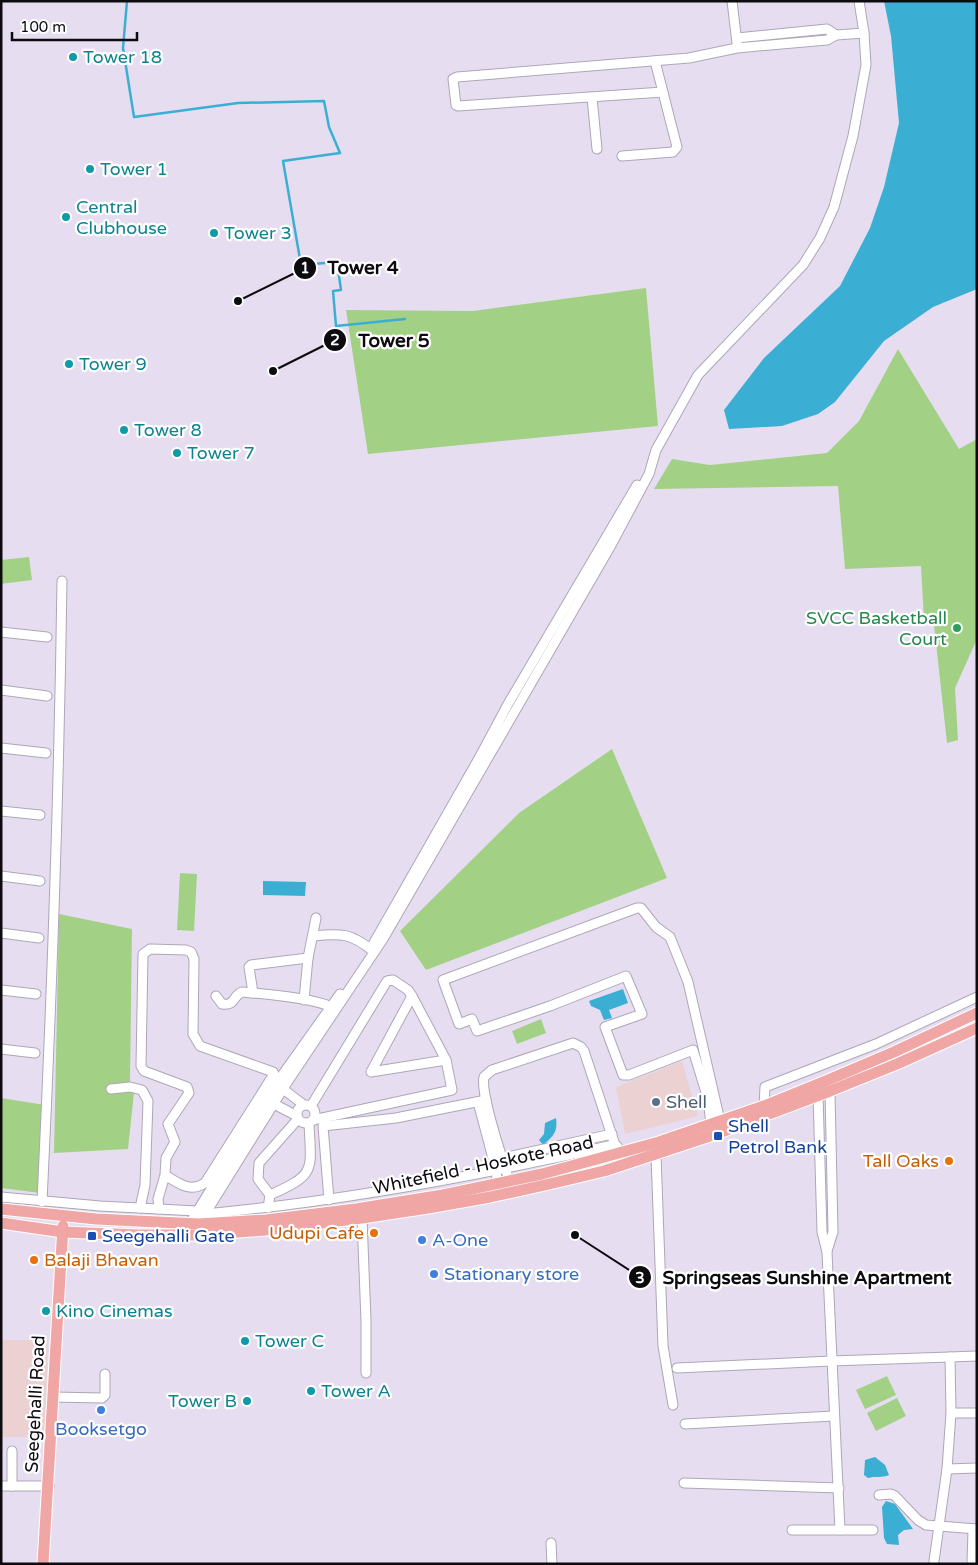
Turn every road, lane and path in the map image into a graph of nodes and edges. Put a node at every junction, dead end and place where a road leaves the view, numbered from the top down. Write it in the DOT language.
graph roads {
  1 [pos="732,1"];
  2 [pos="859,1"];
  3 [pos="864,33"];
  4 [pos="836,35"];
  5 [pos="737,38"];
  6 [pos="738,48"];
  7 [pos="655,61"];
  8 [pos="663,92"];
  9 [pos="592,98"];
  10 [pos="597,149"];
  11 [pos="622,156"];
  12 [pos="62,582"];
  13 [pos="1,632"];
  14 [pos="47,638"];
  15 [pos="1,690"];
  16 [pos="47,696"];
  17 [pos="1,748"];
  18 [pos="46,752"];
  19 [pos="1,811"];
  20 [pos="40,815"];
  21 [pos="1,876"];
  22 [pos="40,881"];
  23 [pos="316,918"];
  24 [pos="1,934"];
  25 [pos="313,936"];
  26 [pos="39,938"];
  27 [pos="372,950"];
  28 [pos="308,958"];
  29 [pos="1,990"];
  30 [pos="253,993"];
  31 [pos="36,994"];
  32 [pos="216,996"];
  33 [pos="412,996"];
  34 [pos="977,997"];
  35 [pos="304,1000"];
  36 [pos="334,1008"];
  37 [pos="977,1013"];
  38 [pos="977,1028"];
  39 [pos="932,1041"];
  40 [pos="1,1049"];
  41 [pos="35,1053"];
  42 [pos="446,1060"];
  43 [pos="277,1076"];
  44 [pos="111,1089"];
  45 [pos="283,1089"];
  46 [pos="830,1091"];
  47 [pos="818,1095"];
  48 [pos="482,1101"];
  49 [pos="274,1104"];
  50 [pos="307,1106"];
  51 [pos="764,1106"];
  52 [pos="297,1117"];
  53 [pos="311,1122"];
  54 [pos="716,1122"];
  55 [pos="612,1134"];
  56 [pos="618,1149"];
  57 [pos="656,1154"];
  58 [pos="498,1159"];
  59 [pos="501,1170"];
  60 [pos="164,1175"];
  61 [pos="504,1183"];
  62 [pos="270,1195"];
  63 [pos="1,1196"];
  64 [pos="329,1200"];
  65 [pos="42,1202"];
  66 [pos="1,1208"];
  67 [pos="140,1208"];
  68 [pos="268,1208"];
  69 [pos="159,1209"];
  70 [pos="201,1212"];
  71 [pos="63,1216"];
  72 [pos="362,1218"];
  73 [pos="1,1223"];
  74 [pos="193,1229"];
  75 [pos="63,1232"];
  76 [pos="827,1252"];
  77 [pos="977,1356"];
  78 [pos="950,1357"];
  79 [pos="831,1361"];
  80 [pos="677,1368"];
  81 [pos="366,1373"];
  82 [pos="105,1374"];
  83 [pos="53,1397"];
  84 [pos="673,1405"];
  85 [pos="951,1413"];
  86 [pos="977,1413"];
  87 [pos="834,1416"];
  88 [pos="684,1424"];
  89 [pos="12,1451"];
  90 [pos="977,1468"];
  91 [pos="947,1469"];
  92 [pos="684,1483"];
  93 [pos="1,1486"];
  94 [pos="12,1486"];
  95 [pos="49,1486"];
  96 [pos="839,1488"];
  97 [pos="879,1496"];
  98 [pos="939,1527"];
  99 [pos="975,1529"];
  100 [pos="792,1530"];
  101 [pos="840,1530"];
  102 [pos="873,1530"];
  103 [pos="551,1543"];
  104 [pos="934,1561"];
  105 [pos="44,1564"];
  106 [pos="552,1564"];
  107 [pos="972,1564"];
  1 -- 5 [label="street"];
  2 -- 3 [label="street"];
  3 -- 4 [label="street"];
  3 -- 27 [label="street"];
  4 -- 5 [label="street"];
  4 -- 6 [label="street"];
  5 -- 6 [label="street"];
  6 -- 7 [label="street"];
  7 -- 8 [label="street"];
  7 -- 9 [label="street"];
  8 -- 9 [label="street"];
  8 -- 11 [label="street"];
  9 -- 10 [label="street"];
  12 -- 65 [label="street"];
  13 -- 14 [label="street"];
  15 -- 16 [label="street"];
  17 -- 18 [label="street"];
  19 -- 20 [label="street"];
  21 -- 22 [label="street"];
  23 -- 25 [label="street"];
  24 -- 26 [label="street"];
  25 -- 27 [label="street"];
  25 -- 28 [label="street"];
  27 -- 36 [label="street"];
  28 -- 30 [label="street"];
  28 -- 35 [label="street"];
  29 -- 31 [label="street"];
  30 -- 32 [label="street"];
  30 -- 35 [label="street"];
  33 -- 42 [label="street"];
  33 -- 42 [label="street"];
  33 -- 50 [label="street"];
  34 -- 51 [label="street"];
  35 -- 36 [label="street"];
  36 -- 43 [label="street"];
  36 -- 45 [label="street"];
  37 -- 39 [label="main road, Whitefield - Hoskote Road"];
  38 -- 39 [label="main road, Whitefield - Hoskote Road"];
  39 -- 46 [label="main road, Whitefield - Hoskote Road"];
  39 -- 51 [label="main road, Whitefield - Hoskote Road"];
  40 -- 41 [label="street"];
  42 -- 53 [label="street"];
  43 -- 60 [label="street"];
  43 -- 60 [label="street"];
  43 -- 70 [label="street"];
  44 -- 67 [label="street"];
  45 -- 49 [label="street"];
  45 -- 50 [label="street"];
  46 -- 47 [label="main road, Whitefield - Hoskote Road"];
  46 -- 76 [label="street"];
  47 -- 57 [label="main road, Whitefield - Hoskote Road"];
  47 -- 76 [label="street"];
  48 -- 55 [label="street"];
  48 -- 58 [label="street"];
  48 -- 64 [label="street"];
  49 -- 52 [label="street"];
  49 -- 70 [label="street"];
  50 -- 52 [label="street"];
  50 -- 53 [label="street"];
  51 -- 54 [label="main road, Whitefield - Hoskote Road"];
  52 -- 53 [label="street"];
  52 -- 62 [label="street"];
  53 -- 62 [label="street"];
  54 -- 54 [label="street"];
  54 -- 56 [label="main road, Whitefield - Hoskote Road"];
  55 -- 56 [label="street"];
  55 -- 58 [label="street"];
  56 -- 59 [label="street"];
  56 -- 61 [label="main road, Whitefield - Hoskote Road"];
  57 -- 72 [label="main road, Whitefield - Hoskote Road"];
  57 -- 84 [label="street"];
  58 -- 59 [label="street"];
  59 -- 61 [label="street"];
  59 -- 64 [label="street"];
  60 -- 69 [label="street"];
  61 -- 74 [label="main road, Whitefield - Hoskote Road"];
  62 -- 68 [label="street"];
  63 -- 65 [label="street"];
  64 -- 68 [label="street"];
  65 -- 67 [label="street"];
  66 -- 71 [label="main road, Whitefield - Hoskote Road"];
  67 -- 69 [label="street"];
  68 -- 70 [label="street"];
  69 -- 70 [label="street"];
  70 -- 74 [label="street"];
  71 -- 74 [label="main road, Whitefield - Hoskote Road"];
  71 -- 75 [label="main road, Seegehalli Road"];
  72 -- 74 [label="main road, Whitefield - Hoskote Road"];
  72 -- 81 [label="street"];
  73 -- 75 [label="main road, Whitefield - Hoskote Road"];
  74 -- 75 [label="main road, Whitefield - Hoskote Road"];
  75 -- 83 [label="main road, Seegehalli Road"];
  76 -- 79 [label="street"];
  77 -- 78 [label="street"];
  78 -- 79 [label="street"];
  78 -- 85 [label="street"];
  79 -- 80 [label="street"];
  79 -- 87 [label="street"];
  82 -- 83 [label="street"];
  83 -- 95 [label="main road, Seegehalli Road"];
  85 -- 86 [label="street"];
  85 -- 91 [label="street"];
  87 -- 88 [label="street"];
  87 -- 96 [label="street"];
  89 -- 94 [label="street"];
  90 -- 91 [label="street"];
  91 -- 98 [label="street"];
  92 -- 96 [label="street"];
  93 -- 94 [label="street"];
  94 -- 95 [label="street"];
  95 -- 105 [label="main road, Seegehalli Road"];
  96 -- 101 [label="street"];
  97 -- 98 [label="street"];
  98 -- 99 [label="street"];
  98 -- 104 [label="street"];
  99 -- 107 [label="street"];
  100 -- 101 [label="street"];
  101 -- 102 [label="street"];
  103 -- 106 [label="street"];
}
